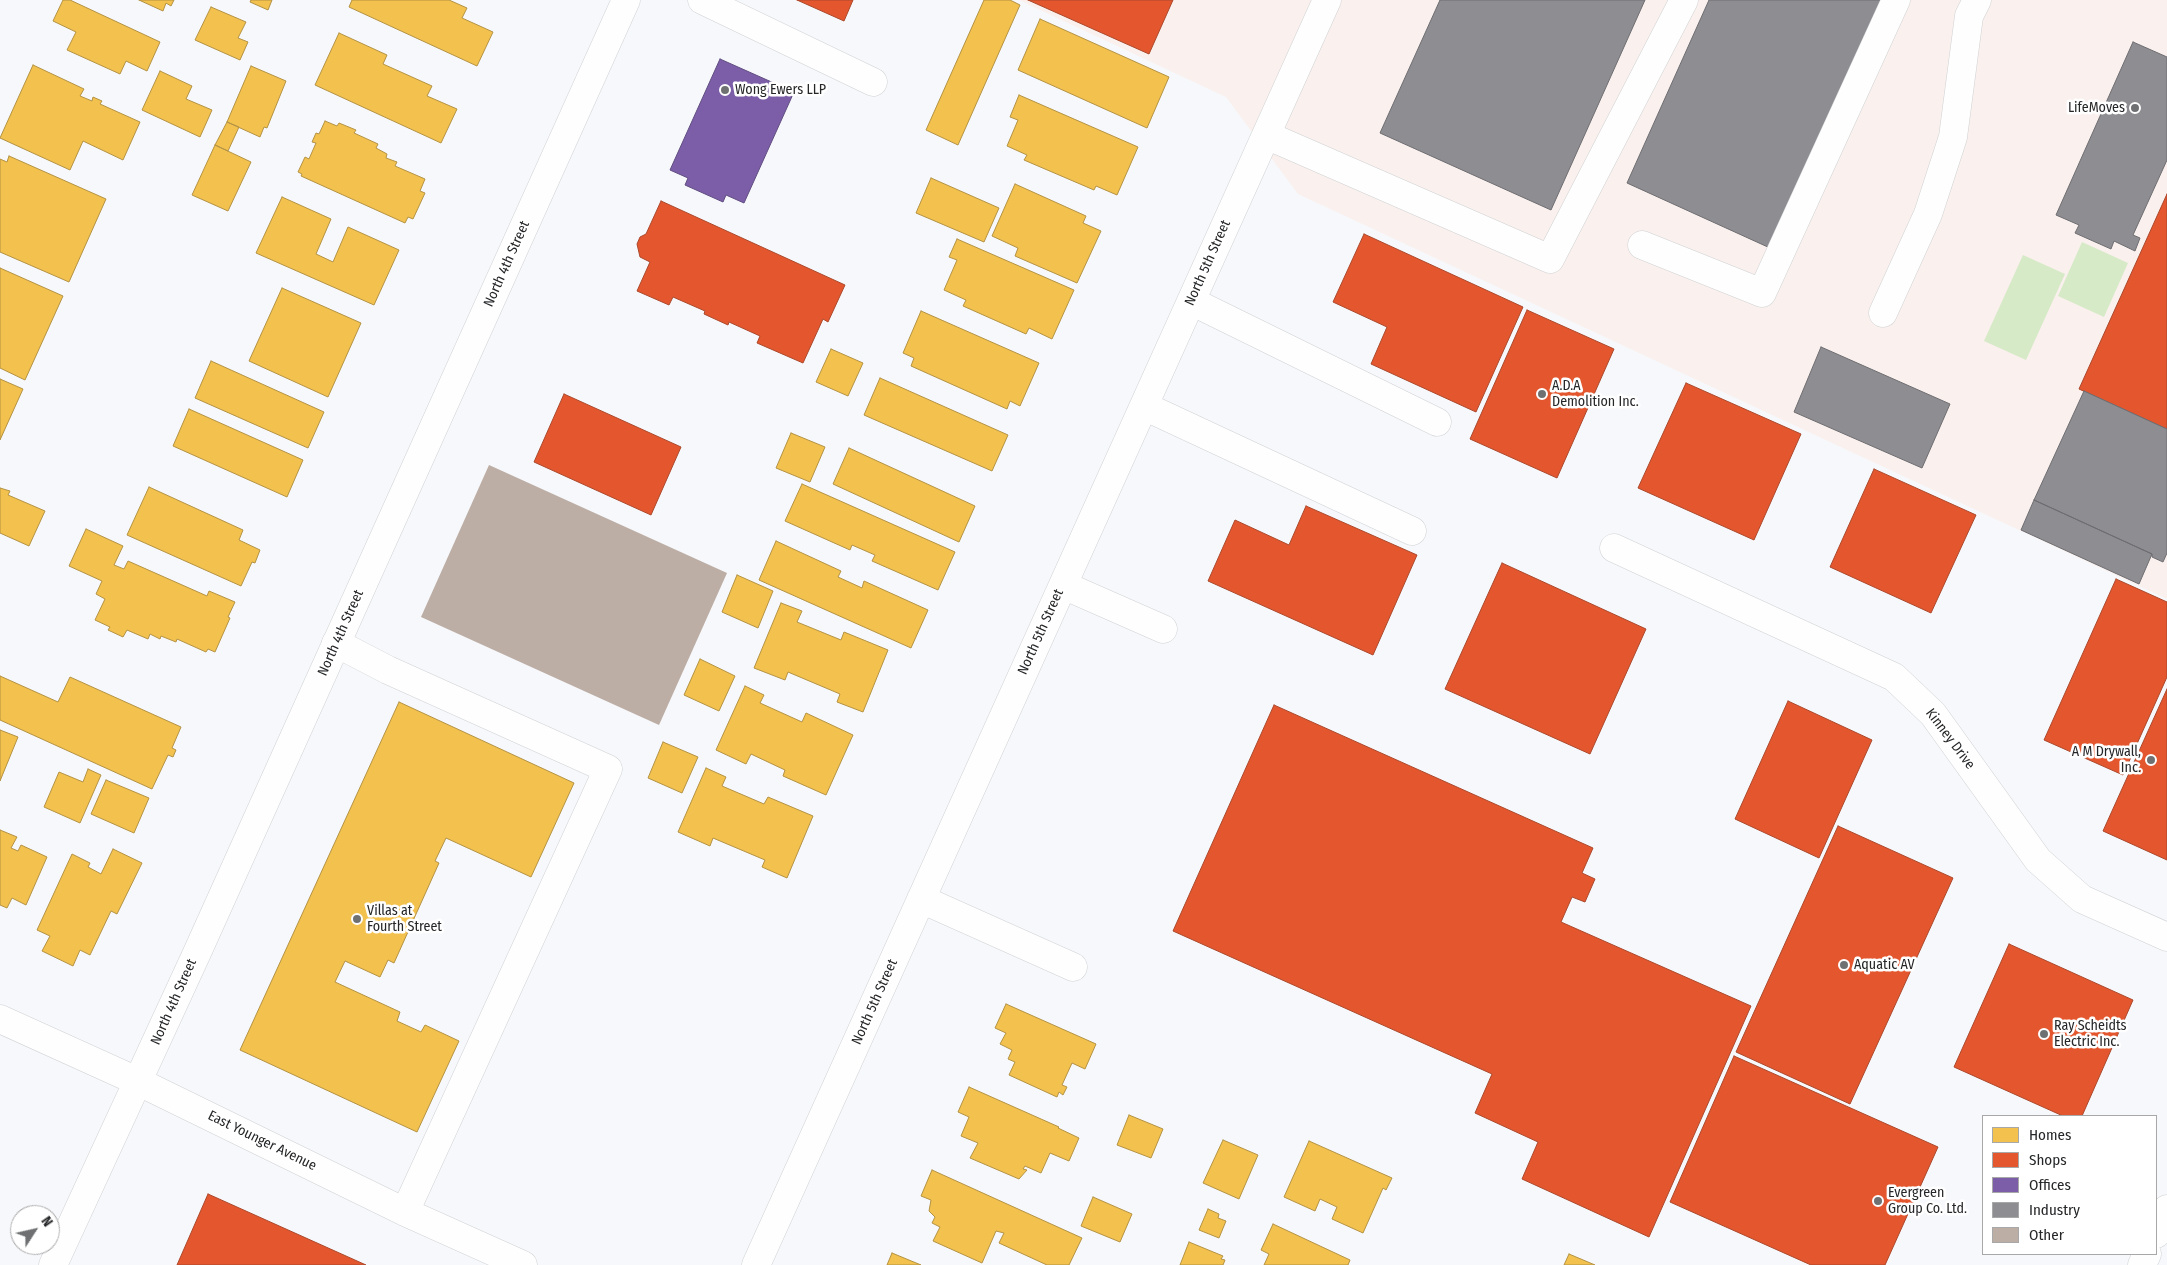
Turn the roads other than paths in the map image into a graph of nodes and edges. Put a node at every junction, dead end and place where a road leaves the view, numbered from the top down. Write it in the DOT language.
graph roads {
  1 [pos="626,0"];
  2 [pos="702,0"];
  3 [pos="1327,0"];
  4 [pos="1684,0"];
  5 [pos="1896,0"];
  6 [pos="1977,0"];
  7 [pos="873,82"];
  8 [pos="1266,135"];
  9 [pos="1642,245"];
  10 [pos="1191,301"];
  11 [pos="1883,313"];
  12 [pos="1144,406"];
  13 [pos="1437,422"];
  14 [pos="1412,531"];
  15 [pos="1614,548"];
  16 [pos="1063,585"];
  17 [pos="1163,629"];
  18 [pos="336,643"];
  19 [pos="921,899"];
  20 [pos="2167,937"];
  21 [pos="1073,967"];
  22 [pos="0,1019"];
  23 [pos="137,1081"];
  24 [pos="2167,1209"];
  25 [pos="405,1212"];
  26 [pos="2157,1232"];
  27 [pos="53,1265"];
  28 [pos="523,1265"];
  29 [pos="756,1265"];
  1 -- 18 [label="street, North 4th Street"];
  2 -- 7 [label="street"];
  3 -- 8 [label="street, North 5th Street"];
  4 -- 8 [label="street"];
  5 -- 9 [label="street"];
  6 -- 11 [label="street"];
  8 -- 10 [label="street, North 5th Street"];
  10 -- 12 [label="street, North 5th Street"];
  10 -- 13 [label="street"];
  12 -- 14 [label="street"];
  12 -- 16 [label="street, North 5th Street"];
  15 -- 20 [label="street, Kinney Drive"];
  16 -- 17 [label="street"];
  16 -- 19 [label="street, North 5th Street"];
  18 -- 23 [label="street, North 4th Street"];
  18 -- 25 [label="street"];
  19 -- 21 [label="street"];
  19 -- 29 [label="street, North 5th Street"];
  22 -- 23 [label="street, East Younger Avenue"];
  23 -- 25 [label="street, East Younger Avenue"];
  23 -- 27 [label="street, North 4th Street"];
  24 -- 26 [label="street"];
  25 -- 28 [label="street, East Younger Avenue"];
}
